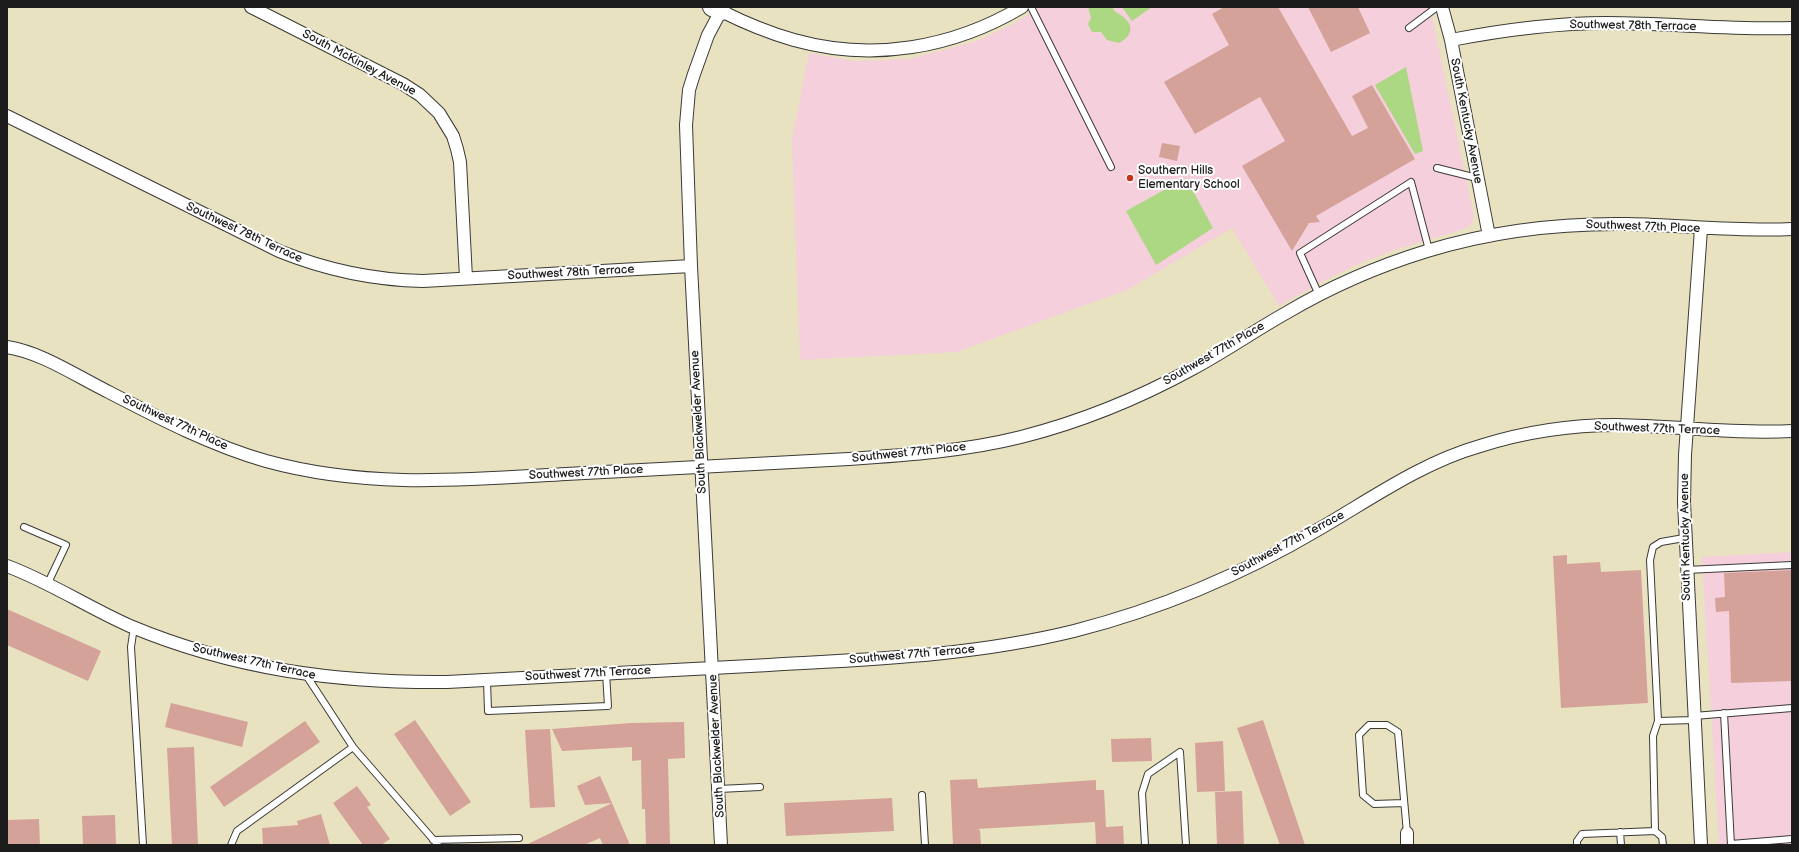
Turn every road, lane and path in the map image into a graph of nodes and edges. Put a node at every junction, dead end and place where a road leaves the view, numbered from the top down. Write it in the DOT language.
graph roads {
  1 [pos="251,7"];
  2 [pos="1022,7"];
  3 [pos="1031,7"];
  4 [pos="1437,7"];
  5 [pos="1442,7"];
  6 [pos="719,8"];
  7 [pos="1409,28"];
  8 [pos="1792,28"];
  9 [pos="1451,40"];
  10 [pos="7,116"];
  11 [pos="1111,167"];
  12 [pos="1437,168"];
  13 [pos="1477,178"];
  14 [pos="1701,229"];
  15 [pos="1792,229"];
  16 [pos="1488,236"];
  17 [pos="1429,250"];
  18 [pos="691,266"];
  19 [pos="466,278"];
  20 [pos="1319,295"];
  21 [pos="7,347"];
  22 [pos="1687,429"];
  23 [pos="1792,430"];
  24 [pos="702,467"];
  25 [pos="24,528"];
  26 [pos="1684,538"];
  27 [pos="1792,565"];
  28 [pos="7,566"];
  29 [pos="1686,570"];
  30 [pos="48,586"];
  31 [pos="134,627"];
  32 [pos="713,668"];
  33 [pos="606,673"];
  34 [pos="306,675"];
  35 [pos="487,680"];
  36 [pos="1792,708"];
  37 [pos="1724,713"];
  38 [pos="1694,718"];
  39 [pos="1658,722"];
  40 [pos="353,747"];
  41 [pos="760,787"];
  42 [pos="719,789"];
  43 [pos="922,795"];
  44 [pos="1404,803"];
  45 [pos="1655,831"];
  46 [pos="1620,832"];
  47 [pos="519,838"];
  48 [pos="1407,839"];
  49 [pos="1792,839"];
  50 [pos="436,842"];
  51 [pos="1731,844"];
  52 [pos="143,845"];
  53 [pos="231,845"];
  54 [pos="721,845"];
  55 [pos="925,845"];
  56 [pos="1145,845"];
  57 [pos="1186,845"];
  58 [pos="1578,845"];
  59 [pos="1621,845"];
  60 [pos="1663,845"];
  61 [pos="1701,845"];
  1 -- 19 [label="street, South McKinley Avenue"];
  2 -- 6 [label="street"];
  3 -- 11 [label="lane"];
  4 -- 7 [label="lane"];
  5 -- 9 [label="street, South Kentucky Avenue"];
  6 -- 18 [label="street, South Blackwelder Avenue"];
  8 -- 9 [label="street, Southwest 78th Terrace"];
  9 -- 13 [label="street, South Kentucky Avenue"];
  10 -- 19 [label="street, Southwest 78th Terrace"];
  12 -- 13 [label="lane"];
  13 -- 16 [label="street, South Kentucky Avenue"];
  14 -- 15 [label="street, Southwest 77th Place"];
  14 -- 16 [label="street, Southwest 77th Place"];
  14 -- 22 [label="street, South Kentucky Avenue"];
  16 -- 17 [label="street, Southwest 77th Place"];
  17 -- 20 [label="street, Southwest 77th Place"];
  17 -- 20 [label="lane"];
  18 -- 19 [label="street, Southwest 78th Terrace"];
  18 -- 24 [label="street, South Blackwelder Avenue"];
  20 -- 24 [label="street, Southwest 77th Place"];
  21 -- 24 [label="street, Southwest 77th Place"];
  22 -- 23 [label="street, Southwest 77th Terrace"];
  22 -- 26 [label="street, South Kentucky Avenue"];
  22 -- 32 [label="street, Southwest 77th Terrace"];
  24 -- 32 [label="street, South Blackwelder Avenue"];
  25 -- 30 [label="lane"];
  26 -- 29 [label="street, South Kentucky Avenue"];
  26 -- 39 [label="lane"];
  27 -- 29 [label="lane"];
  28 -- 30 [label="street, Southwest 77th Terrace"];
  29 -- 38 [label="street, South Kentucky Avenue"];
  30 -- 31 [label="street, Southwest 77th Terrace"];
  31 -- 34 [label="street, Southwest 77th Terrace"];
  31 -- 52 [label="lane"];
  32 -- 33 [label="street, Southwest 77th Terrace"];
  32 -- 42 [label="street, South Blackwelder Avenue"];
  33 -- 35 [label="street, Southwest 77th Terrace"];
  33 -- 35 [label="lane"];
  34 -- 35 [label="street, Southwest 77th Terrace"];
  34 -- 40 [label="lane"];
  36 -- 37 [label="lane"];
  37 -- 38 [label="lane"];
  37 -- 51 [label="lane"];
  38 -- 39 [label="lane"];
  38 -- 61 [label="street, South Kentucky Avenue"];
  39 -- 45 [label="lane"];
  40 -- 50 [label="lane"];
  40 -- 53 [label="lane"];
  41 -- 42 [label="lane"];
  42 -- 54 [label="street, South Blackwelder Avenue"];
  43 -- 55 [label="lane"];
  44 -- 44 [label="lane"];
  44 -- 48 [label="lane"];
  45 -- 46 [label="lane"];
  45 -- 60 [label="lane"];
  46 -- 58 [label="lane"];
  46 -- 59 [label="lane"];
  47 -- 50 [label="lane"];
  49 -- 51 [label="lane"];
  56 -- 57 [label="lane"];
}
